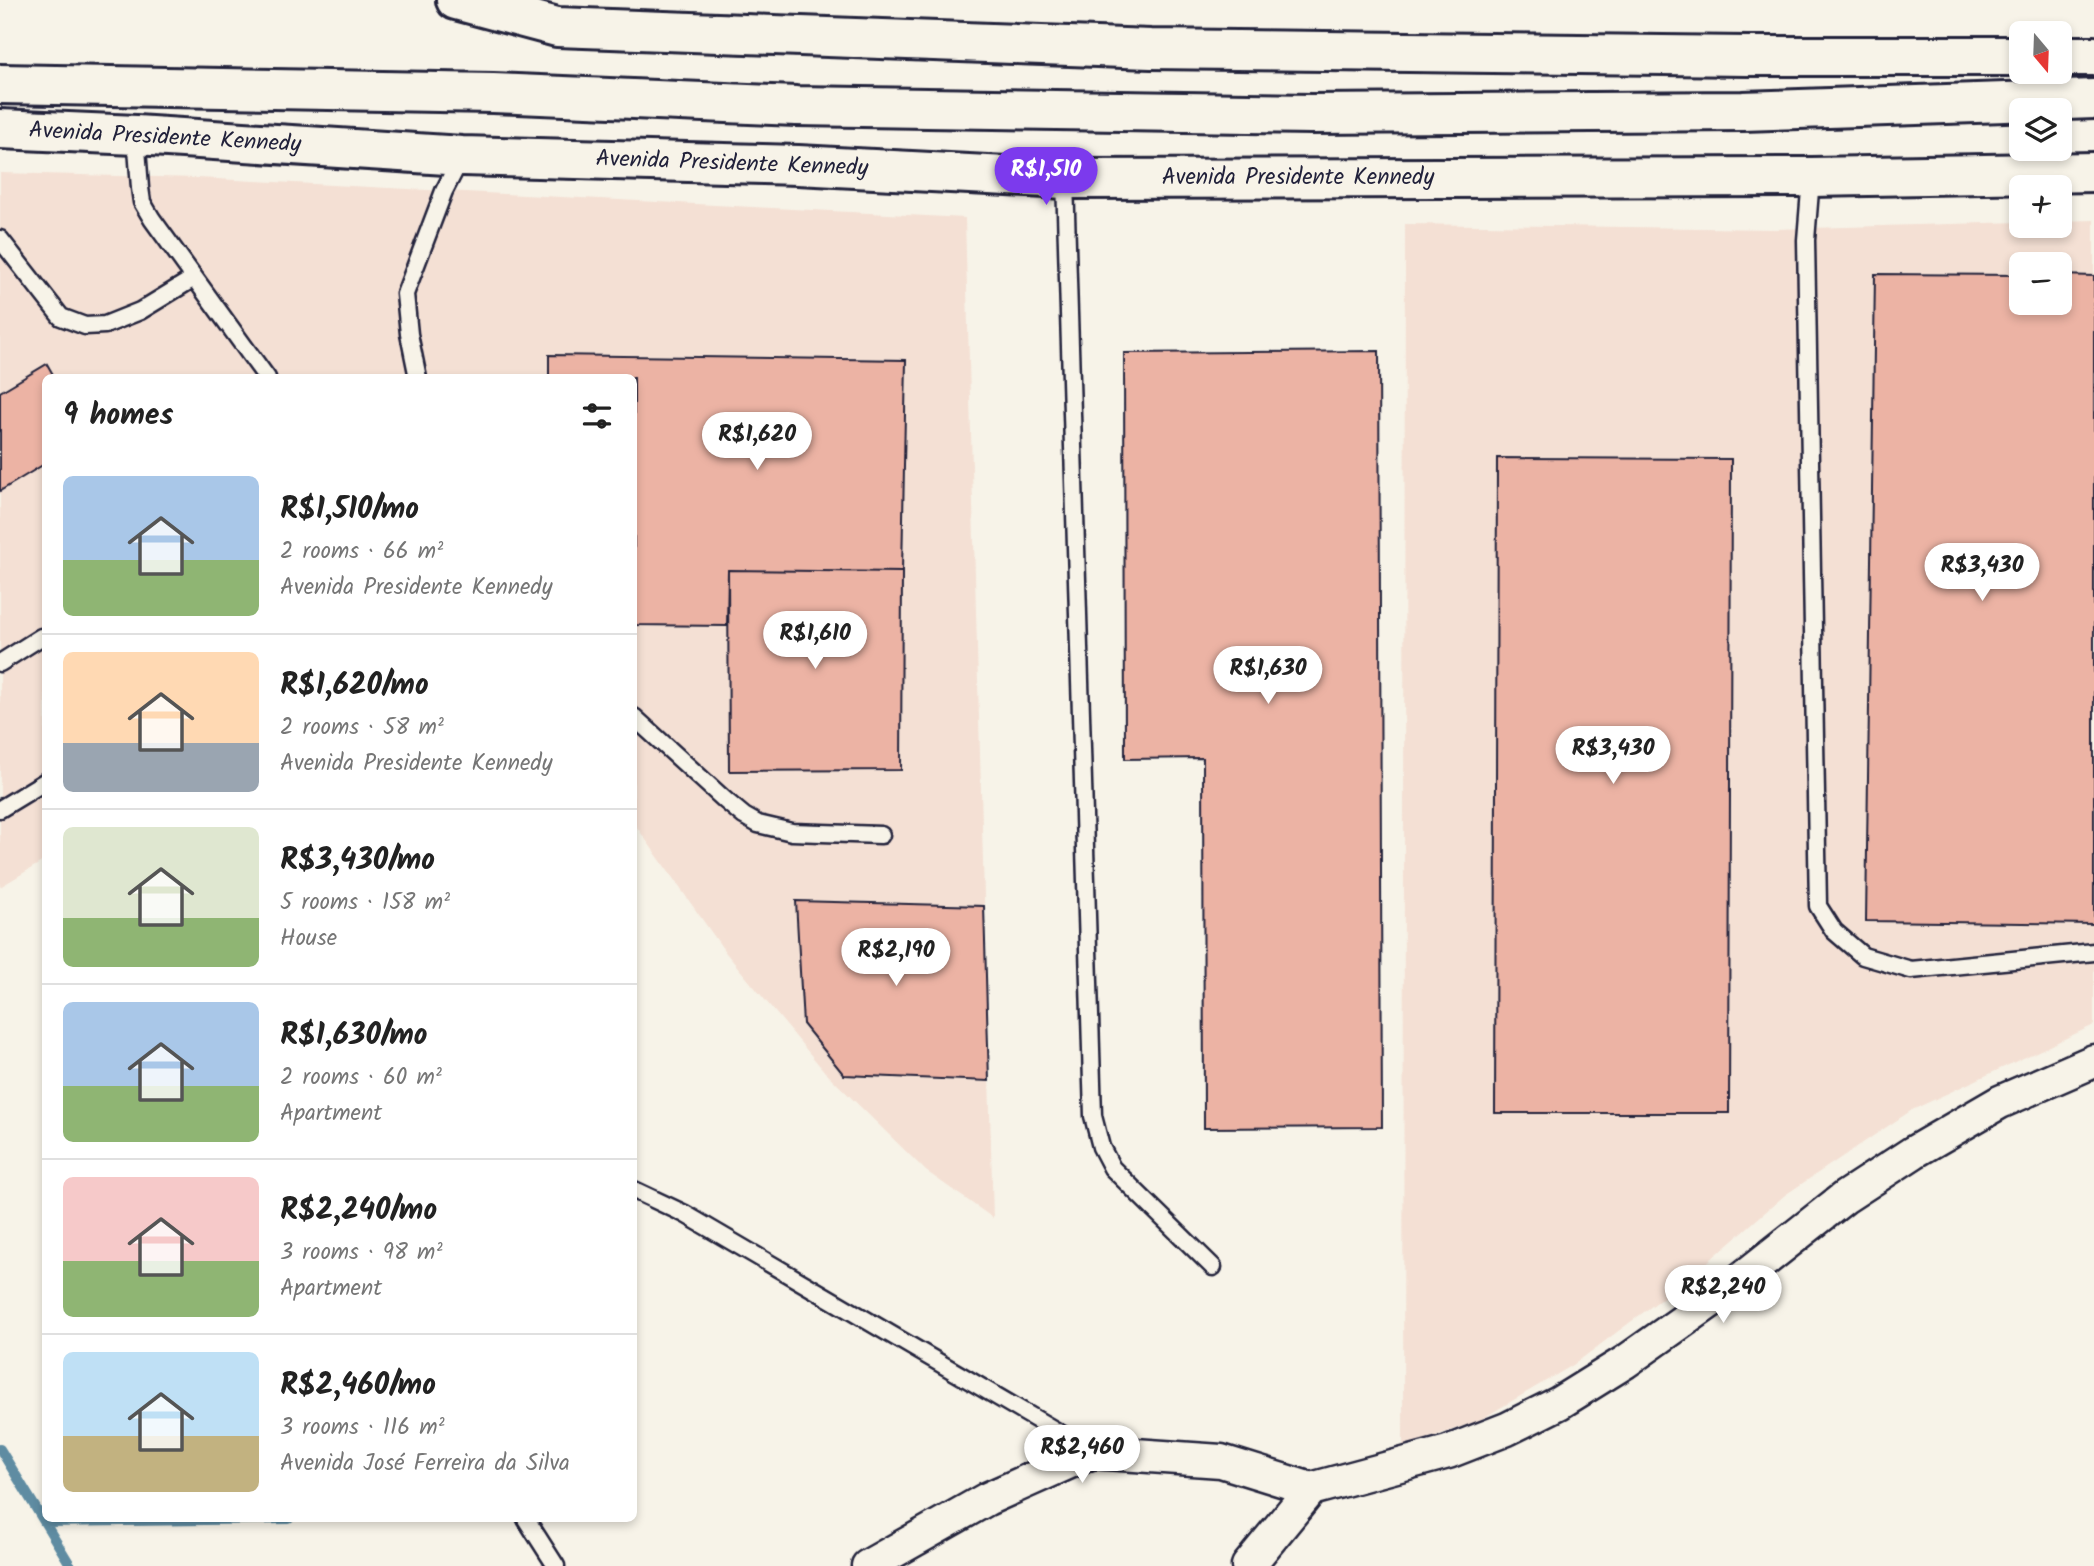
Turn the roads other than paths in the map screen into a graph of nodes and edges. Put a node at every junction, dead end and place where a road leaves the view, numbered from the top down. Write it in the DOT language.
graph roads {
  1 [pos="456,0"];
  2 [pos="2094,55"];
  3 [pos="2009,56"];
  4 [pos="2072,56"];
  5 [pos="0,84"];
  6 [pos="2094,99"];
  7 [pos="0,129"];
  8 [pos="136,135"];
  9 [pos="462,156"];
  10 [pos="2094,172"];
  11 [pos="1811,177"];
  12 [pos="1065,179"];
  13 [pos="0,239"];
  14 [pos="194,278"];
  15 [pos="264,374"];
  16 [pos="417,374"];
  17 [pos="41,637"];
  18 [pos="0,663"];
  19 [pos="637,720"];
  20 [pos="42,782"];
  21 [pos="0,808"];
  22 [pos="881,835"];
  23 [pos="2094,952"];
  24 [pos="2094,1061"];
  25 [pos="637,1191"];
  26 [pos="1213,1267"];
  27 [pos="1092,1452"];
  28 [pos="1311,1489"];
  29 [pos="528,1522"];
  30 [pos="555,1566"];
  31 [pos="868,1566"];
  32 [pos="1248,1566"];
  1 -- 3 [label="main road"];
  2 -- 4 [label="main road"];
  5 -- 6 [label="main road"];
  7 -- 8 [label="main road, Avenida Presidente Kennedy"];
  8 -- 9 [label="main road, Avenida Presidente Kennedy"];
  8 -- 14 [label="lane"];
  9 -- 12 [label="main road, Avenida Presidente Kennedy"];
  9 -- 16 [label="lane"];
  10 -- 11 [label="main road, Avenida Presidente Kennedy"];
  11 -- 12 [label="main road, Avenida Presidente Kennedy"];
  11 -- 23 [label="lane"];
  12 -- 26 [label="lane"];
  13 -- 14 [label="lane"];
  14 -- 15 [label="lane"];
  17 -- 18 [label="lane"];
  19 -- 22 [label="lane"];
  20 -- 21 [label="lane"];
  24 -- 28 [label="street"];
  25 -- 27 [label="lane"];
  27 -- 28 [label="street"];
  27 -- 31 [label="street"];
  28 -- 32 [label="street"];
  29 -- 30 [label="lane"];
}
